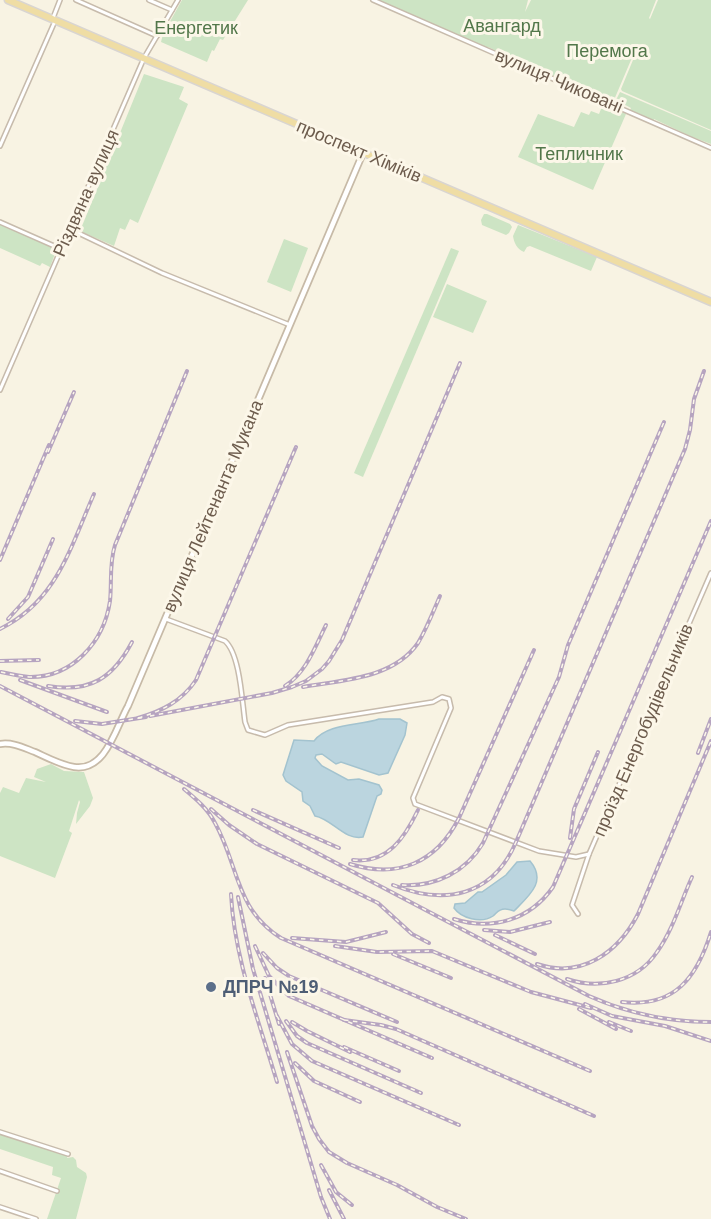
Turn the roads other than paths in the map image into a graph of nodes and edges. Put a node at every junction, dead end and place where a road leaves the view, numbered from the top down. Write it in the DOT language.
graph roads {
  1 [pos="8,0"];
  2 [pos="60,0"];
  3 [pos="75,0"];
  4 [pos="149,0"];
  5 [pos="178,0"];
  6 [pos="373,0"];
  7 [pos="172,10"];
  8 [pos="54,20"];
  9 [pos="157,36"];
  10 [pos="144,59"];
  11 [pos="0,146"];
  12 [pos="711,148"];
  13 [pos="363,153"];
  14 [pos="0,222"];
  15 [pos="70,230"];
  16 [pos="61,249"];
  17 [pos="711,302"];
  18 [pos="291,325"];
  19 [pos="0,390"];
  20 [pos="711,573"];
  21 [pos="164,618"];
  22 [pos="0,744"];
  23 [pos="589,854"];
  24 [pos="578,914"];
  25 [pos="0,1132"];
  26 [pos="68,1154"];
  27 [pos="0,1171"];
  28 [pos="57,1191"];
  29 [pos="0,1206"];
  30 [pos="36,1219"];
  1 -- 8 [label="main road, проспект Хіміків"];
  2 -- 8 [label="street"];
  3 -- 9 [label="street"];
  4 -- 7 [label="street"];
  5 -- 7 [label="street, Різдвяна вулиця"];
  6 -- 12 [label="street, вулиця Чиковані"];
  7 -- 9 [label="street, Різдвяна вулиця"];
  8 -- 10 [label="main road, проспект Хіміків"];
  8 -- 11 [label="street"];
  9 -- 10 [label="street, Різдвяна вулиця"];
  10 -- 13 [label="main road, проспект Хіміків"];
  10 -- 15 [label="street, Різдвяна вулиця"];
  13 -- 17 [label="main road, проспект Хіміків"];
  13 -- 18 [label="main road, вулиця Лейтенанта Мукана"];
  14 -- 16 [label="street"];
  15 -- 16 [label="street, Різдвяна вулиця"];
  15 -- 18 [label="street"];
  16 -- 19 [label="street, Різдвяна вулиця"];
  18 -- 21 [label="main road, вулиця Лейтенанта Мукана"];
  20 -- 23 [label="street, проїзд Енергобудівельників"];
  21 -- 22 [label="main road, вулиця Лейтенанта Мукана"];
  21 -- 23 [label="street, проїзд Енергобудівельників"];
  23 -- 24 [label="street, проїзд Енергобудівельників"];
  25 -- 26 [label="street"];
  27 -- 28 [label="street"];
  29 -- 30 [label="street"];
}
